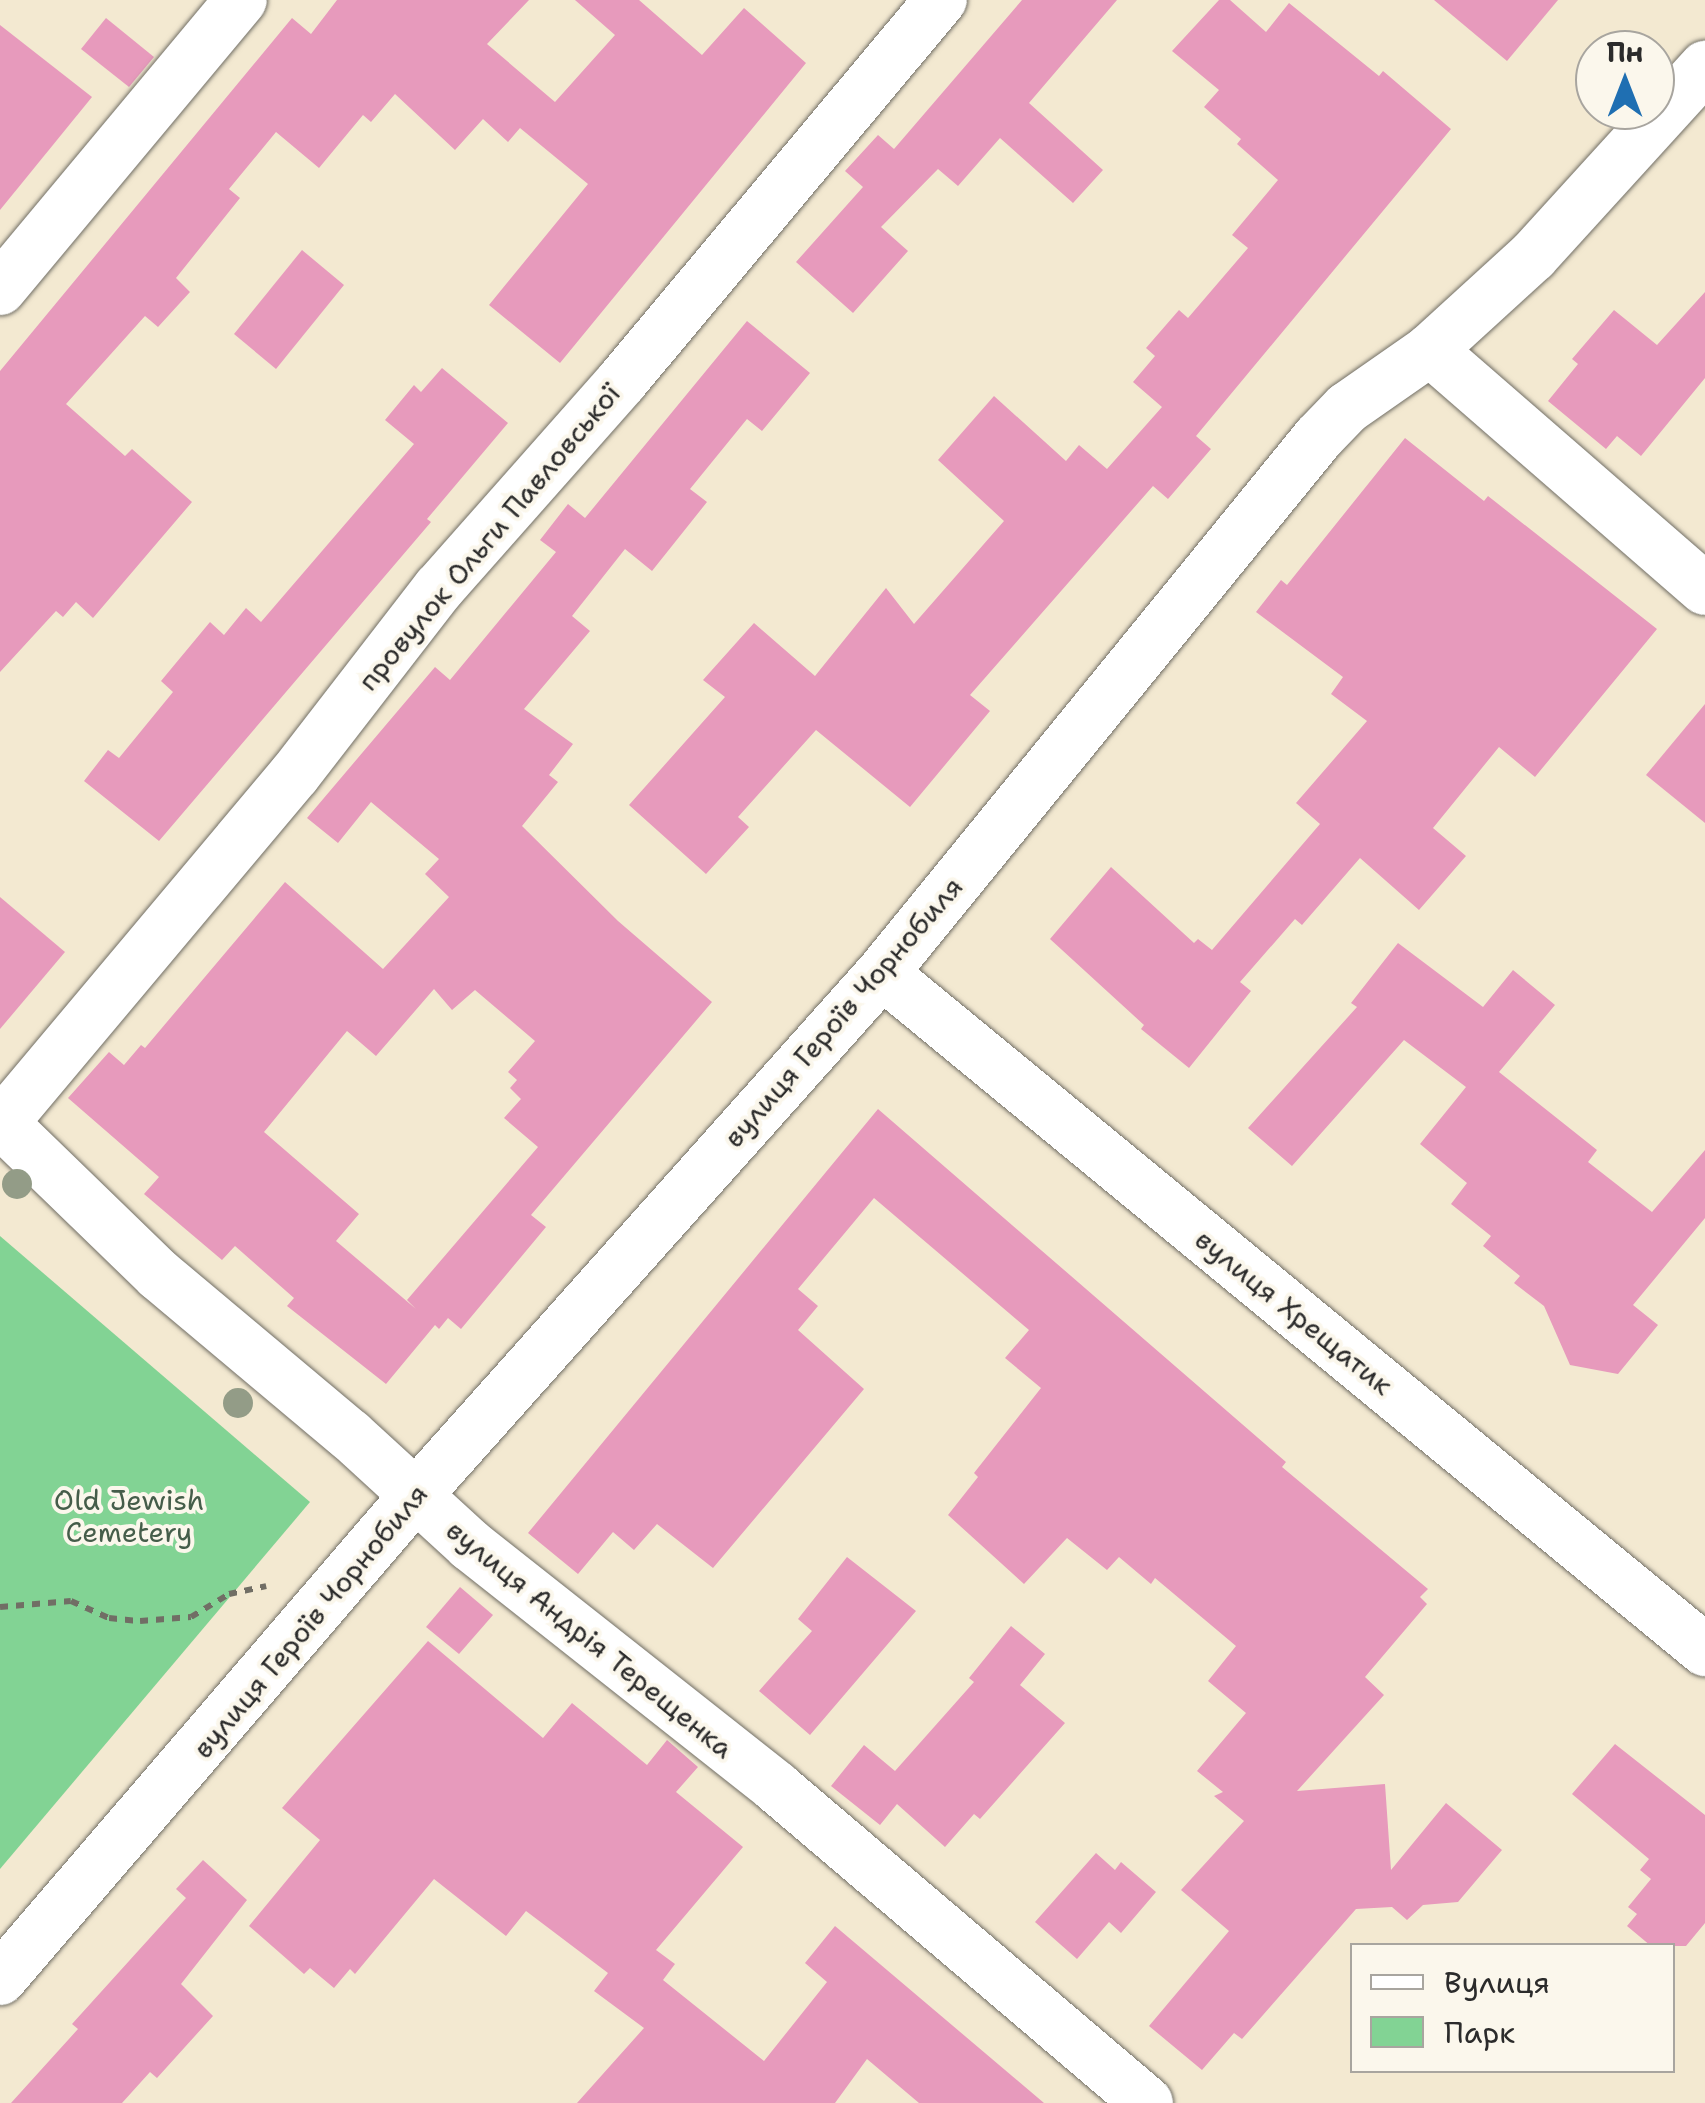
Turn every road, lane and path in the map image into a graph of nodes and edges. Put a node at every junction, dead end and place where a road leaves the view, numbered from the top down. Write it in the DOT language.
graph roads {
  1 [pos="242,0"];
  2 [pos="941,0"];
  3 [pos="1705,67"];
  4 [pos="0,288"];
  5 [pos="1430,350"];
  6 [pos="1705,589"];
  7 [pos="882,974"];
  8 [pos="1,1122"];
  9 [pos="415,1496"];
  10 [pos="0,1608"];
  11 [pos="320,1610"];
  12 [pos="1705,1650"];
  13 [pos="0,1980"];
  14 [pos="1147,2103"];
  1 -- 4 [label="street"];
  2 -- 8 [label="street, провулок Ольги Павловської"];
  3 -- 5 [label="street, вулиця Героїв Чорнобиля"];
  5 -- 6 [label="street"];
  5 -- 7 [label="street, вулиця Героїв Чорнобиля"];
  7 -- 9 [label="street, вулиця Героїв Чорнобиля"];
  7 -- 12 [label="street, вулиця Хрещатик"];
  8 -- 9 [label="street, вулиця Андрія Терещенка"];
  9 -- 11 [label="street, вулиця Героїв Чорнобиля"];
  9 -- 14 [label="street, вулиця Андрія Терещенка"];
  10 -- 11 [label="path"];
  11 -- 13 [label="street, вулиця Героїв Чорнобиля"];
}
